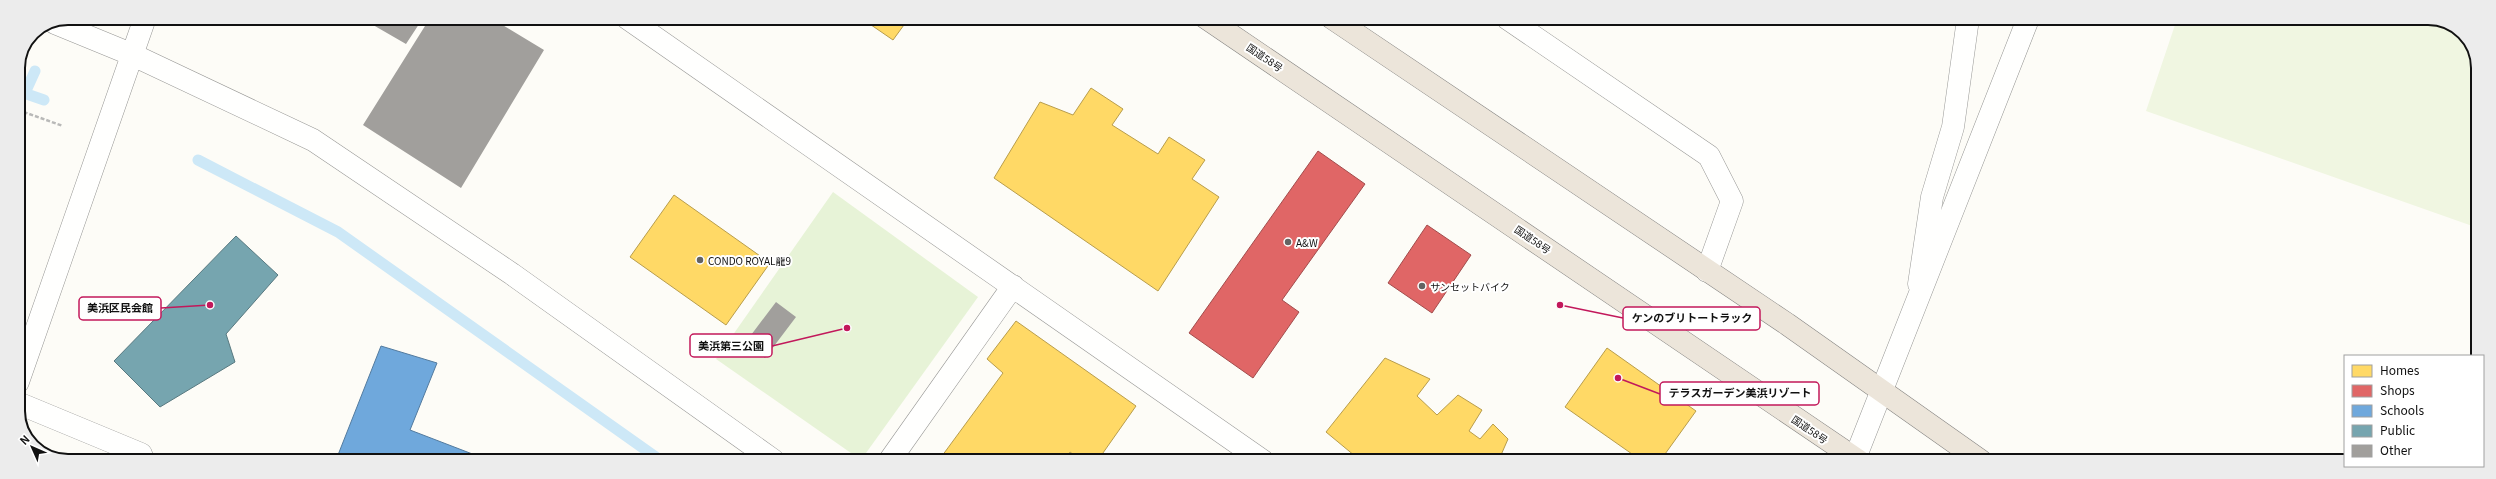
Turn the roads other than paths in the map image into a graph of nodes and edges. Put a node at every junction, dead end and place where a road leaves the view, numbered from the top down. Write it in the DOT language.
graph roads {
  1 [pos="143,25"];
  2 [pos="637,25"];
  3 [pos="1216,25"];
  4 [pos="1342,25"];
  5 [pos="1517,25"];
  6 [pos="1967,25"];
  7 [pos="2026,25"];
  8 [pos="62,26"];
  9 [pos="133,55"];
  10 [pos="1707,271"];
  11 [pos="1013,286"];
  12 [pos="1917,301"];
  13 [pos="25,362"];
  14 [pos="1882,390"];
  15 [pos="25,406"];
  16 [pos="141,454"];
  17 [pos="760,454"];
  18 [pos="894,454"];
  19 [pos="1254,454"];
  20 [pos="1847,454"];
  21 [pos="1858,454"];
  22 [pos="1971,454"];
  1 -- 9 [label="street"];
  2 -- 11 [label="street"];
  3 -- 20 [label="highway, 国道58号"];
  4 -- 10 [label="highway"];
  5 -- 10 [label="street"];
  6 -- 12 [label="street"];
  7 -- 12 [label="street"];
  8 -- 9 [label="street"];
  9 -- 13 [label="street"];
  9 -- 17 [label="street"];
  10 -- 14 [label="highway"];
  11 -- 18 [label="street"];
  11 -- 19 [label="street"];
  12 -- 14 [label="street"];
  14 -- 21 [label="street"];
  14 -- 22 [label="highway"];
  15 -- 16 [label="street"];
}
